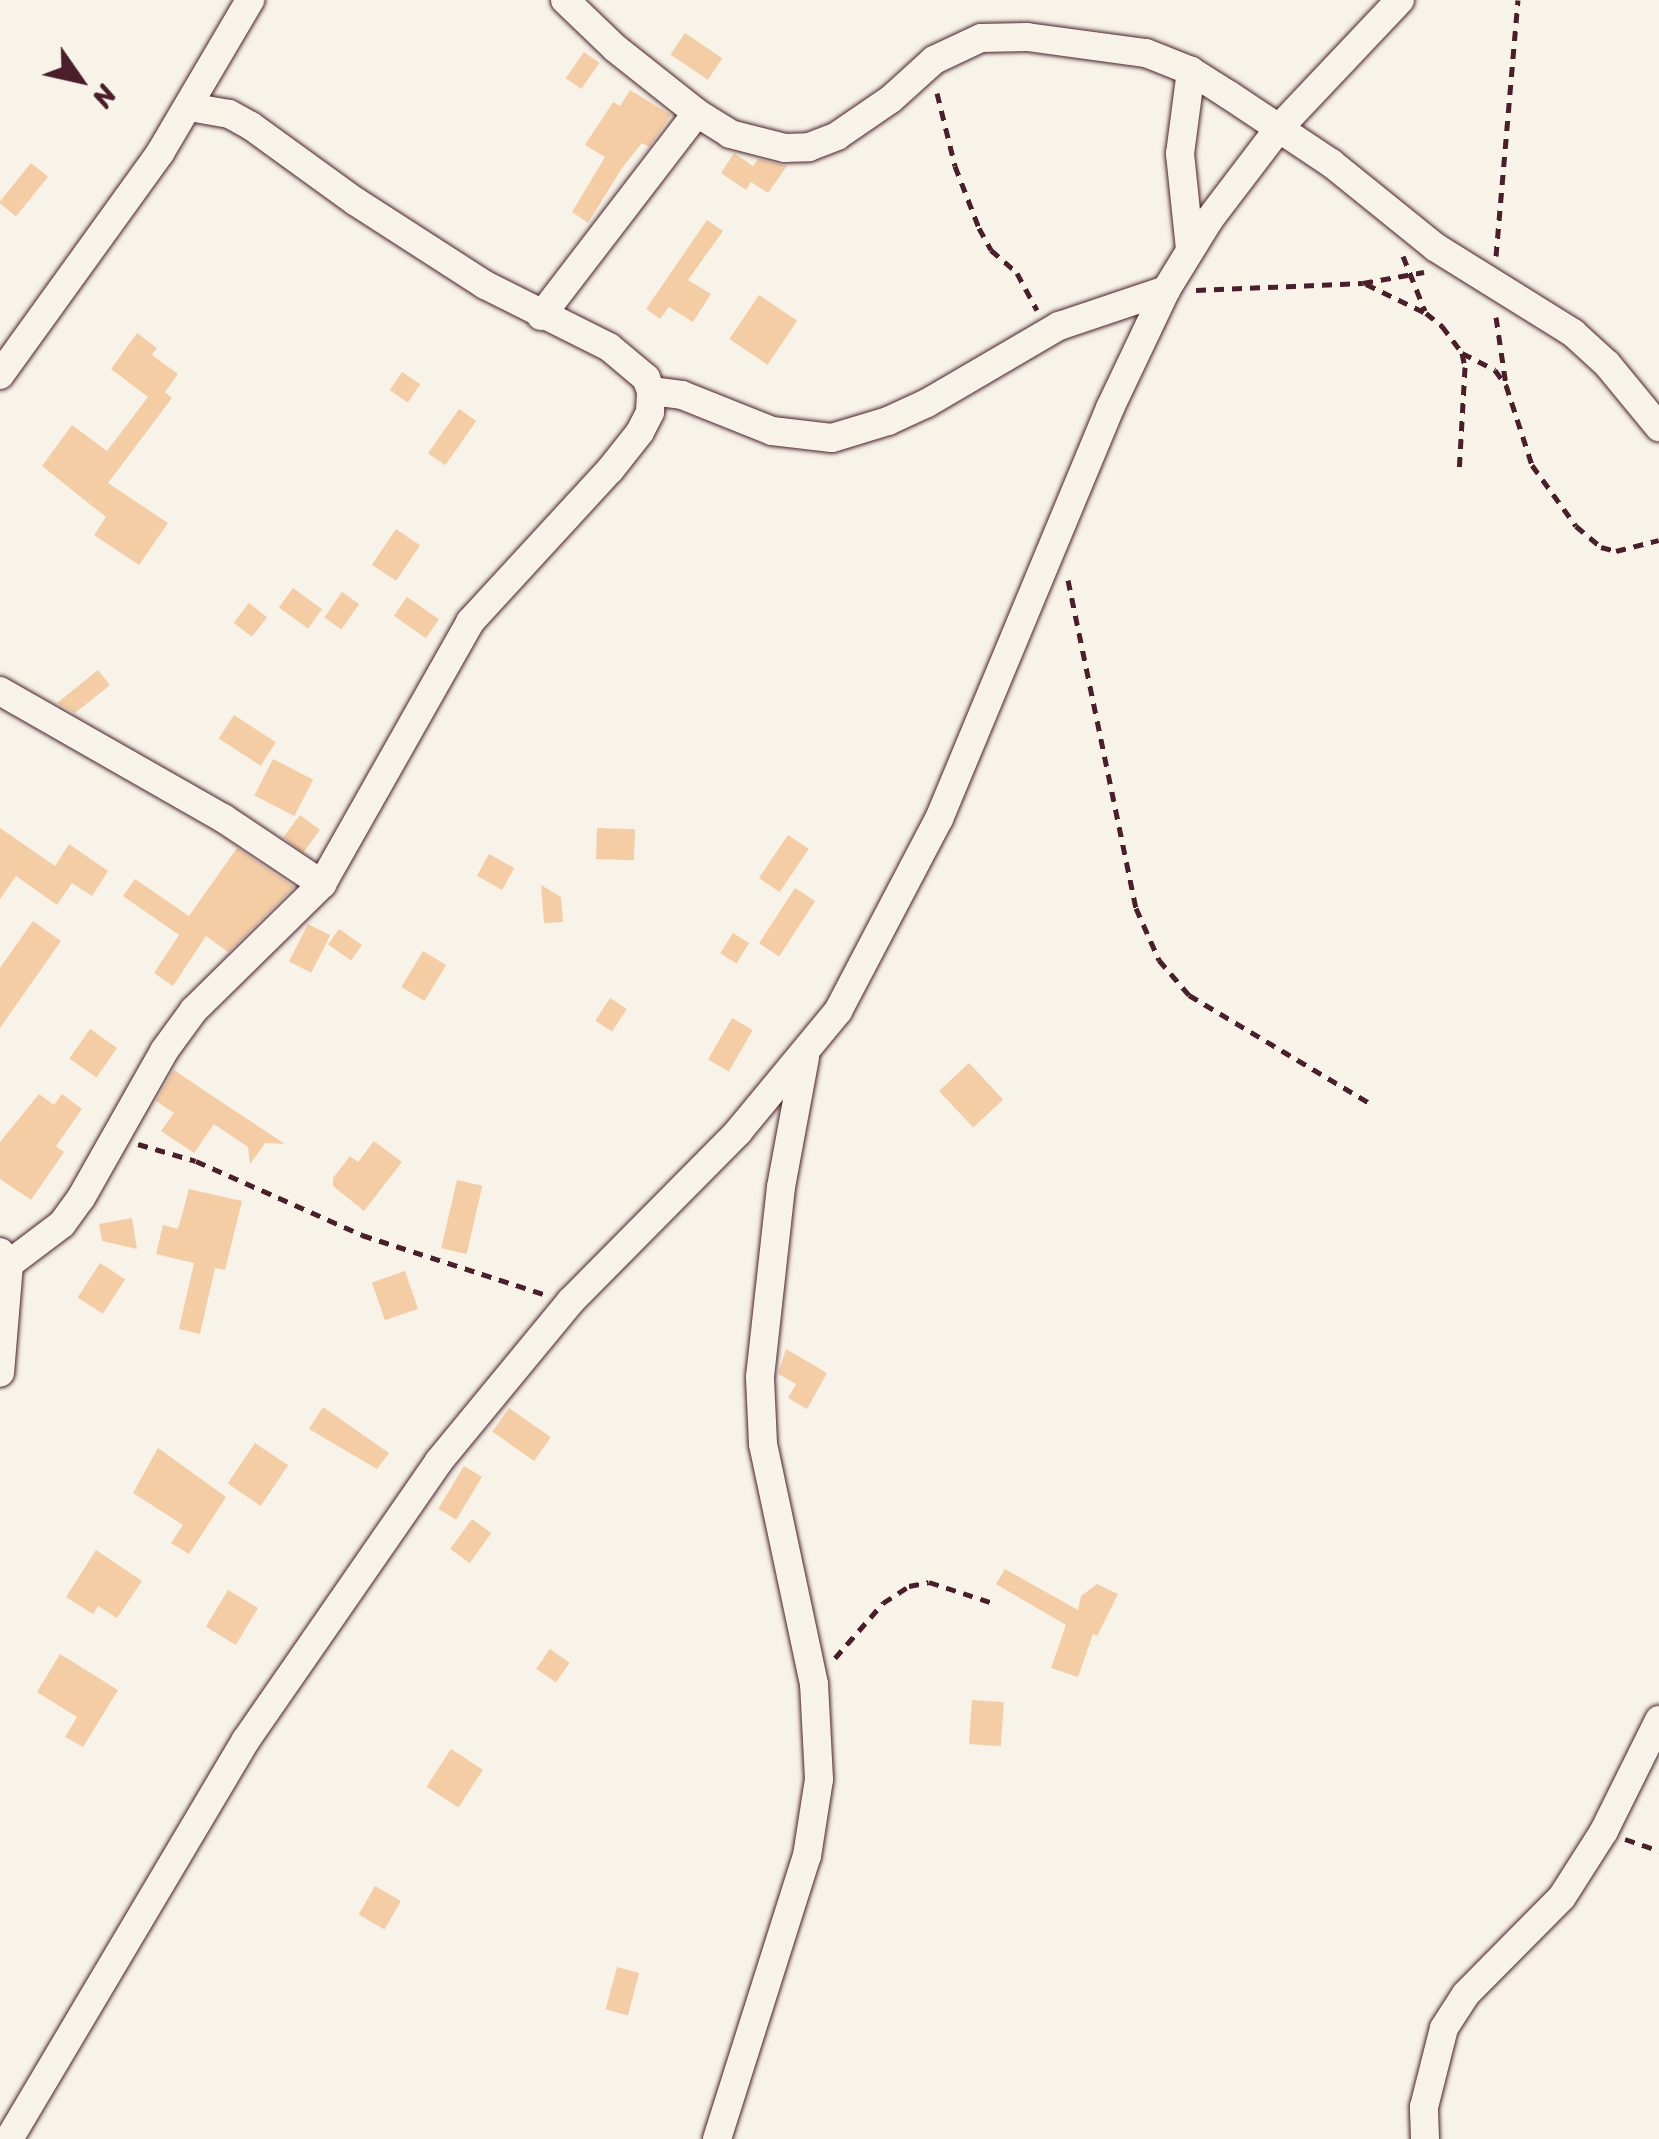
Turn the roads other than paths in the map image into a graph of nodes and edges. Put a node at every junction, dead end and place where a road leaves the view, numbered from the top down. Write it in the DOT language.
graph roads {
  1 [pos="250,0"];
  2 [pos="566,0"];
  3 [pos="1400,0"];
  4 [pos="1191,71"];
  5 [pos="190,107"];
  6 [pos="698,113"];
  7 [pos="1279,128"];
  8 [pos="1190,249"];
  9 [pos="1166,290"];
  10 [pos="541,316"];
  11 [pos="0,376"];
  12 [pos="651,391"];
  13 [pos="1659,427"];
  14 [pos="0,690"];
  15 [pos="322,884"];
  16 [pos="806,1055"];
  17 [pos="5,1258"];
  18 [pos="0,1373"];
  19 [pos="1659,1720"];
  20 [pos="9,2139"];
  21 [pos="717,2139"];
  22 [pos="1424,2139"];
  1 -- 5 [label="street"];
  2 -- 6 [label="street"];
  3 -- 7 [label="street"];
  4 -- 6 [label="street"];
  4 -- 7 [label="street"];
  4 -- 8 [label="street"];
  5 -- 10 [label="street"];
  5 -- 11 [label="street"];
  6 -- 10 [label="street"];
  7 -- 8 [label="street"];
  7 -- 13 [label="street"];
  8 -- 9 [label="street"];
  9 -- 12 [label="street"];
  9 -- 16 [label="street"];
  10 -- 12 [label="street"];
  12 -- 15 [label="street"];
  14 -- 15 [label="street"];
  15 -- 17 [label="street"];
  16 -- 20 [label="street"];
  16 -- 21 [label="street"];
  17 -- 18 [label="street"];
  19 -- 22 [label="street"];
}
